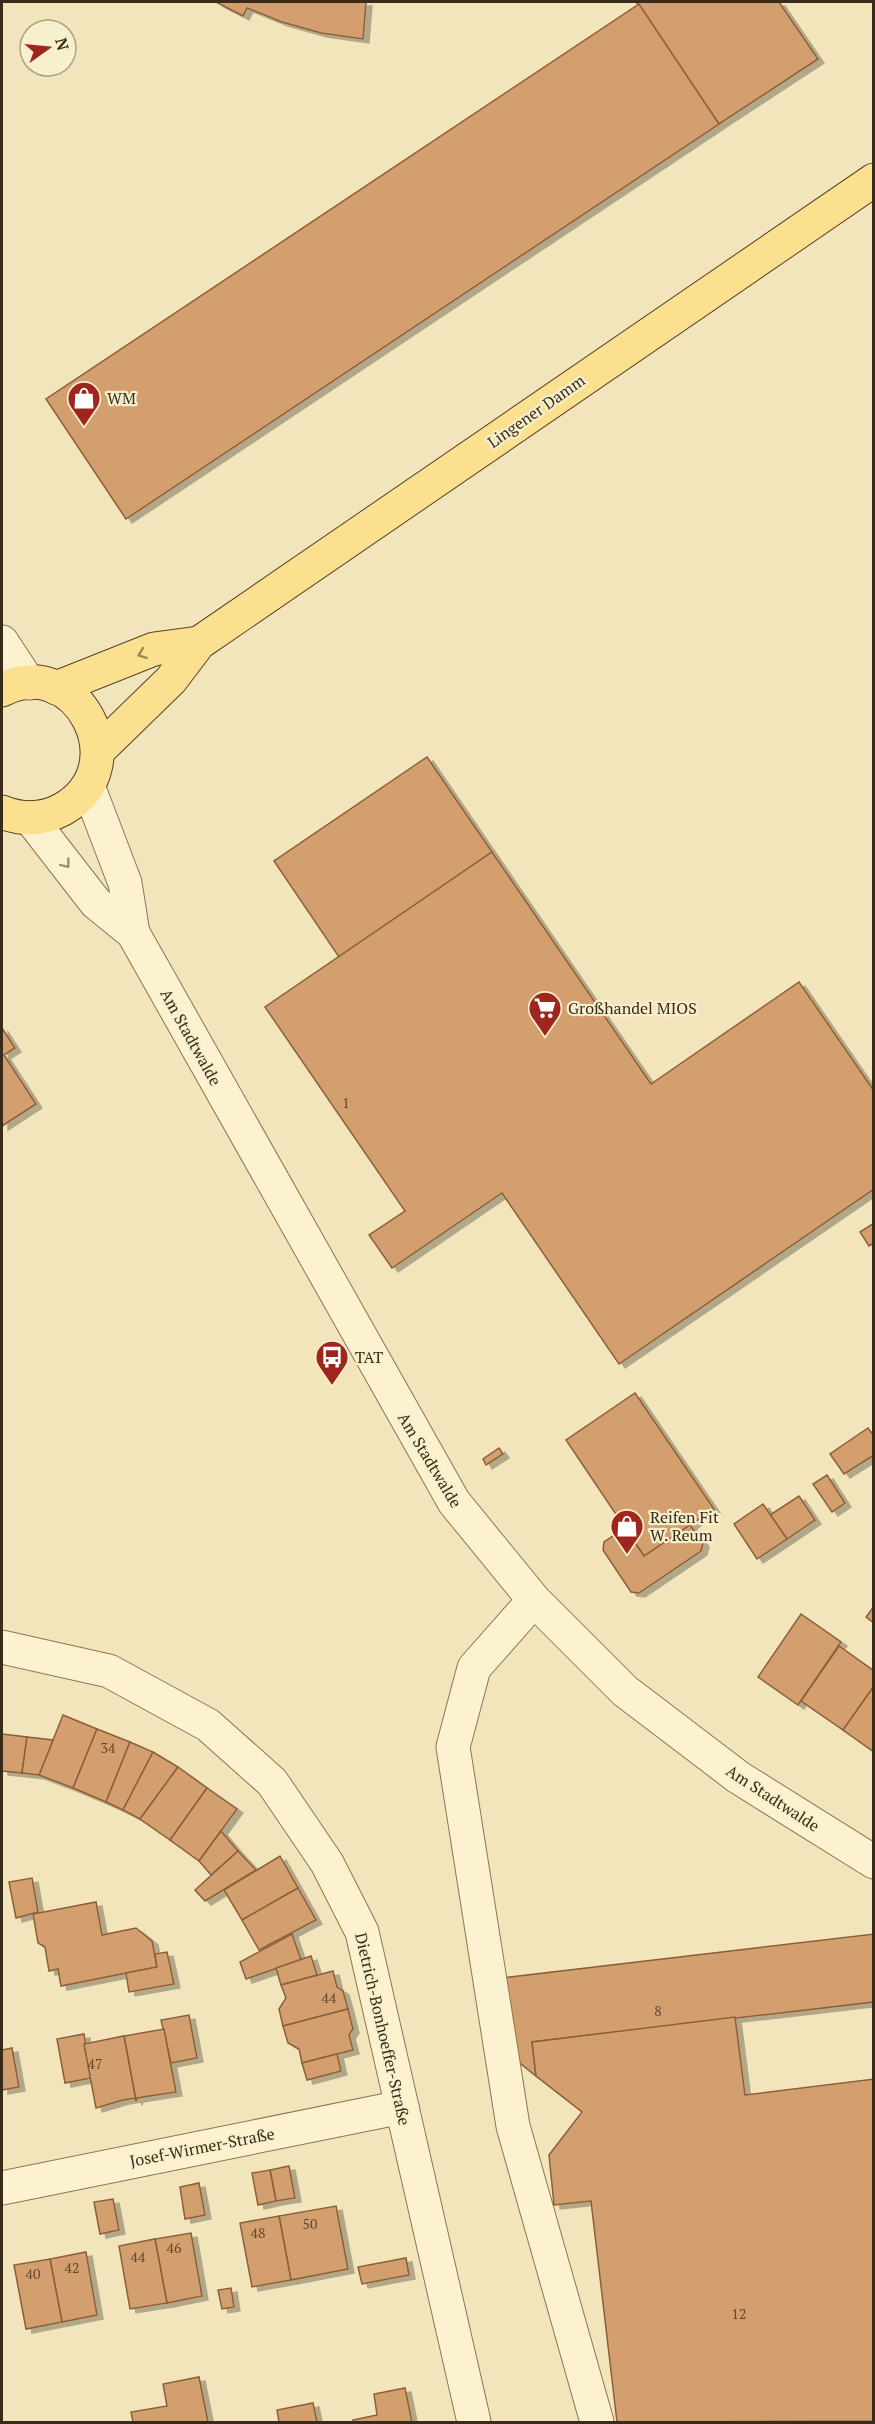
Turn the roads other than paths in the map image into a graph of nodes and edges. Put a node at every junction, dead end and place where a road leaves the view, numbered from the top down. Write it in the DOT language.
graph roads {
  1 [pos="873,180"];
  2 [pos="2,642"];
  3 [pos="199,643"];
  4 [pos="29,687"];
  5 [pos="98,751"];
  6 [pos="88,786"];
  7 [pos="16,815"];
  8 [pos="133,933"];
  9 [pos="534,1600"];
  10 [pos="2,1647"];
  11 [pos="873,1862"];
  12 [pos="402,2107"];
  13 [pos="2,2188"];
  14 [pos="474,2422"];
  15 [pos="597,2422"];
  1 -- 3 [label="main road, Lingener Damm"];
  2 -- 4 [label="street"];
  3 -- 4 [label="main road, Lingener Damm, one-way"];
  3 -- 5 [label="main road, Lingener Damm"];
  4 -- 5 [label="main road"];
  5 -- 6 [label="main road"];
  6 -- 7 [label="main road"];
  6 -- 8 [label="street, Am Stadtwalde"];
  7 -- 8 [label="street, Am Stadtwalde, one-way"];
  8 -- 9 [label="street, Am Stadtwalde"];
  9 -- 11 [label="street, Am Stadtwalde"];
  9 -- 15 [label="street"];
  10 -- 12 [label="street, Dietrich-Bonhoeffer-Straße"];
  12 -- 13 [label="street, Josef-Wirmer-Straße"];
  12 -- 14 [label="street, Dietrich-Bonhoeffer-Straße"];
}
